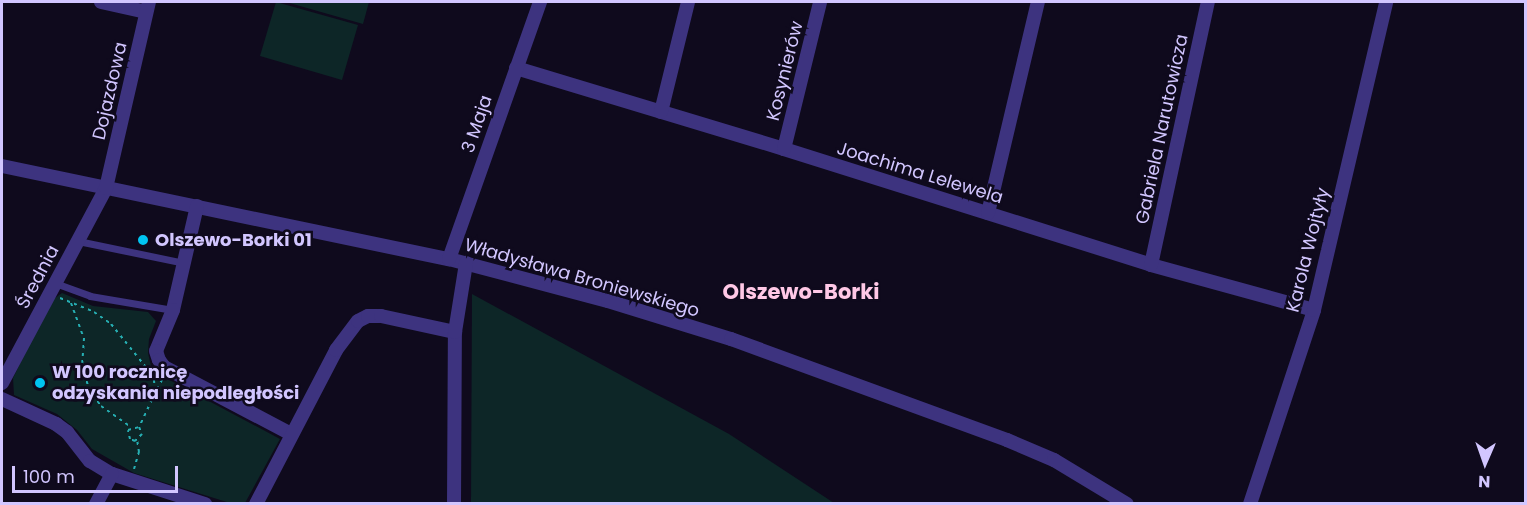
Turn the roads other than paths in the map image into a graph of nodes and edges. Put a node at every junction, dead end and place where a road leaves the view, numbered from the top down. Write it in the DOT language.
graph roads {
  1 [pos="101,2"];
  2 [pos="540,2"];
  3 [pos="688,2"];
  4 [pos="820,2"];
  5 [pos="1038,2"];
  6 [pos="1208,2"];
  7 [pos="1386,2"];
  8 [pos="148,7"];
  9 [pos="516,68"];
  10 [pos="661,112"];
  11 [pos="784,149"];
  12 [pos="2,166"];
  13 [pos="106,188"];
  14 [pos="197,206"];
  15 [pos="988,213"];
  16 [pos="78,241"];
  17 [pos="449,259"];
  18 [pos="466,262"];
  19 [pos="184,263"];
  20 [pos="1151,265"];
  21 [pos="60,285"];
  22 [pos="173,310"];
  23 [pos="1314,310"];
  24 [pos="455,332"];
  25 [pos="2,383"];
  26 [pos="2,399"];
  27 [pos="291,434"];
  28 [pos="112,474"];
  29 [pos="96,504"];
  30 [pos="205,504"];
  31 [pos="256,504"];
  32 [pos="454,504"];
  33 [pos="1127,504"];
  34 [pos="1250,504"];
  1 -- 8 [label="street"];
  2 -- 9 [label="street, 3 Maja"];
  3 -- 10 [label="street"];
  4 -- 11 [label="street, Kosynierów"];
  5 -- 15 [label="street"];
  6 -- 20 [label="street, Gabriela Narutowicza"];
  7 -- 23 [label="street, Karola Wojtyły"];
  8 -- 13 [label="street, Dojazdowa"];
  9 -- 10 [label="street, Joachima Lelewela"];
  9 -- 17 [label="street, 3 Maja"];
  10 -- 11 [label="street, Joachima Lelewela"];
  11 -- 15 [label="street, Joachima Lelewela"];
  12 -- 13 [label="street, Władysława Broniewskiego"];
  13 -- 14 [label="street, Władysława Broniewskiego"];
  13 -- 16 [label="street, Średnia"];
  14 -- 17 [label="street, Władysława Broniewskiego"];
  14 -- 19 [label="street"];
  15 -- 20 [label="street, Joachima Lelewela"];
  16 -- 19 [label="lane"];
  16 -- 21 [label="street, Średnia"];
  17 -- 18 [label="street, Władysława Broniewskiego"];
  18 -- 24 [label="street"];
  18 -- 33 [label="street, Władysława Broniewskiego"];
  19 -- 22 [label="street"];
  20 -- 23 [label="street, Joachima Lelewela"];
  21 -- 22 [label="lane"];
  21 -- 25 [label="street, Średnia"];
  22 -- 27 [label="street"];
  23 -- 34 [label="street, Karola Wojtyły"];
  24 -- 27 [label="street"];
  24 -- 32 [label="street"];
  26 -- 28 [label="street"];
  27 -- 31 [label="street"];
  28 -- 29 [label="street"];
  28 -- 30 [label="street"];
}
